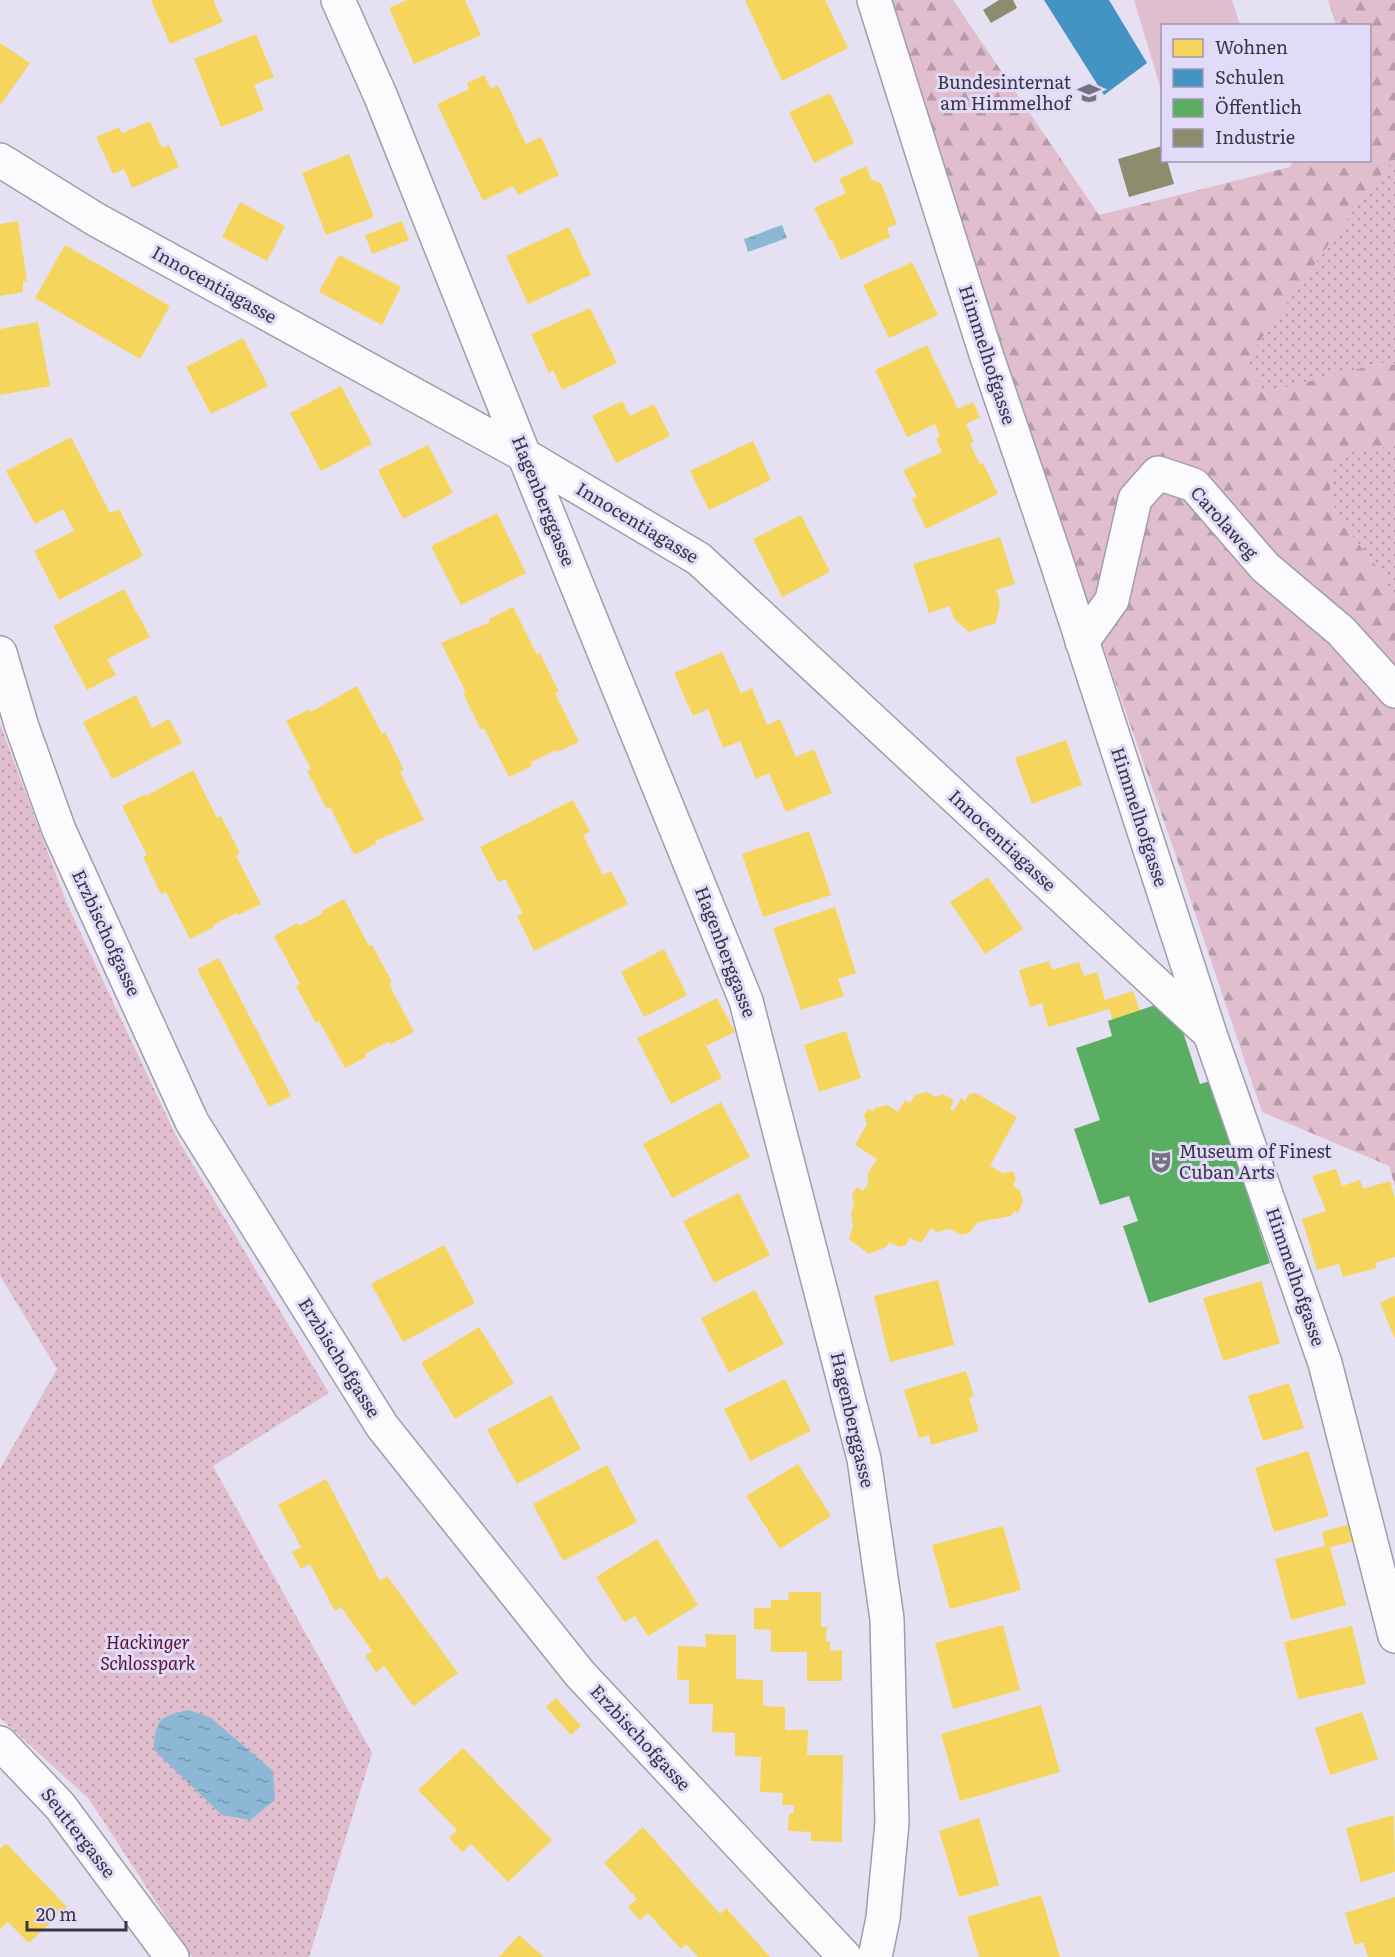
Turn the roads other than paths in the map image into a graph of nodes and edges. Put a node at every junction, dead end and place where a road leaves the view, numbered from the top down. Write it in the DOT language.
graph roads {
  1 [pos="338,0"];
  2 [pos="874,0"];
  3 [pos="0,160"];
  4 [pos="524,455"];
  5 [pos="1082,642"];
  6 [pos="0,652"];
  7 [pos="1395,691"];
  8 [pos="1210,1034"];
  9 [pos="1395,1636"];
  10 [pos="0,1743"];
  11 [pos="172,1957"];
  12 [pos="845,1957"];
  13 [pos="875,1957"];
  1 -- 4 [label="street, Hagenberggasse"];
  2 -- 5 [label="street, Himmelhofgasse"];
  3 -- 4 [label="street, Innocentiagasse"];
  4 -- 8 [label="street, Innocentiagasse"];
  4 -- 13 [label="street, Hagenberggasse"];
  5 -- 7 [label="street, Carolaweg"];
  5 -- 8 [label="street, Himmelhofgasse"];
  6 -- 12 [label="street, Erzbischofgasse"];
  8 -- 9 [label="street, Himmelhofgasse"];
  10 -- 11 [label="street, Seuttergasse"];
}
